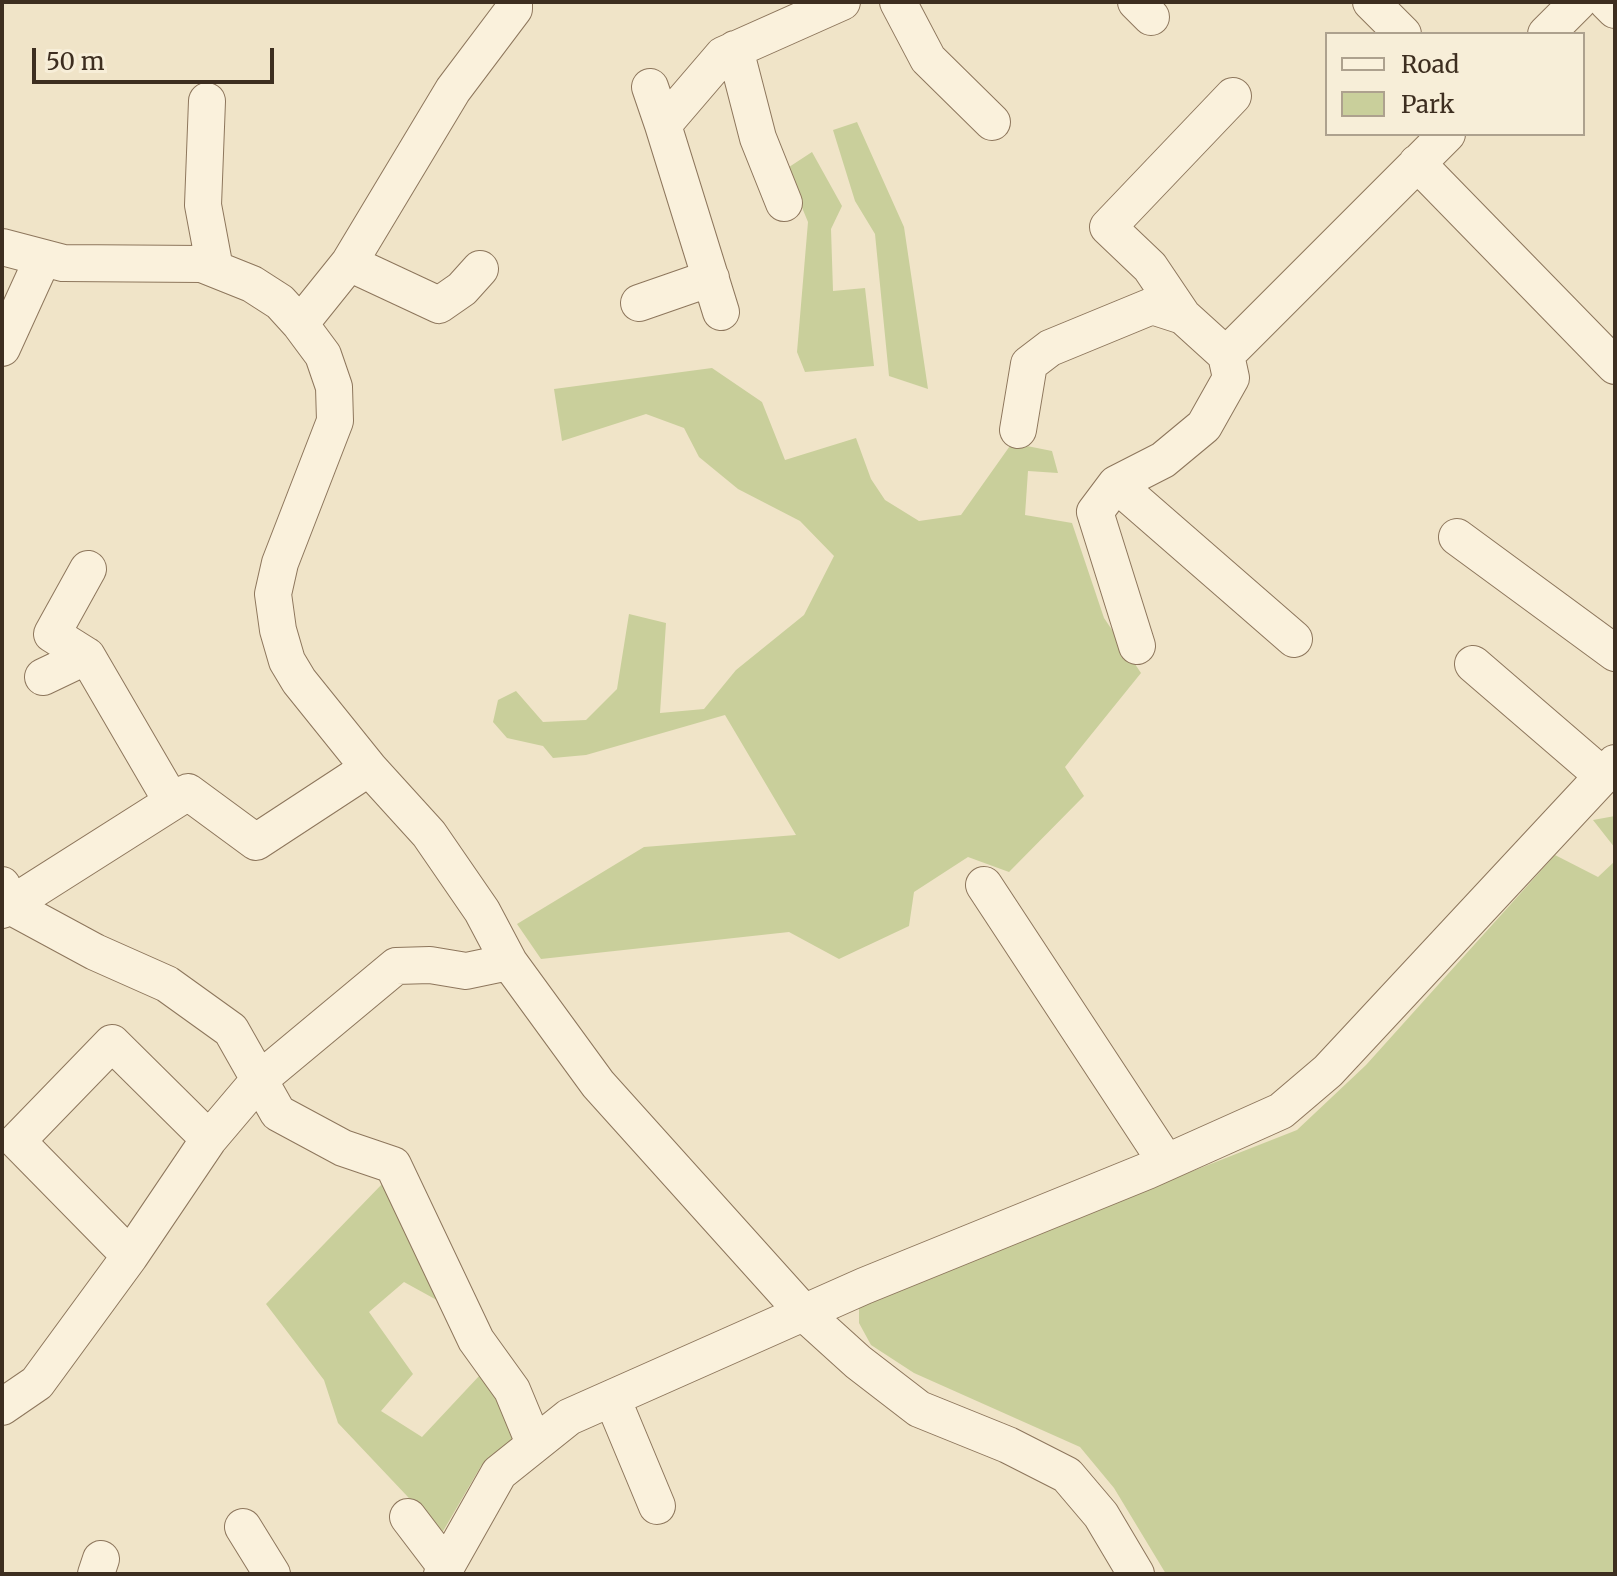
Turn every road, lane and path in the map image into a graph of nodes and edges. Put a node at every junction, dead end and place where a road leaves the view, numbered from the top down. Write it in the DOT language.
graph roads {
  1 [pos="514,2"];
  2 [pos="842,2"];
  3 [pos="898,2"];
  4 [pos="1371,2"];
  5 [pos="1578,2"];
  6 [pos="1607,2"];
  7 [pos="1615,10"];
  8 [pos="1401,32"];
  9 [pos="1548,32"];
  10 [pos="735,49"];
  11 [pos="650,87"];
  12 [pos="1233,96"];
  13 [pos="207,101"];
  14 [pos="992,122"];
  15 [pos="663,125"];
  16 [pos="1445,136"];
  17 [pos="1417,163"];
  18 [pos="784,203"];
  19 [pos="2,247"];
  20 [pos="43,258"];
  21 [pos="349,263"];
  22 [pos="215,269"];
  23 [pos="480,269"];
  24 [pos="639,303"];
  25 [pos="1183,316"];
  26 [pos="300,324"];
  27 [pos="2,348"];
  28 [pos="1226,355"];
  29 [pos="1615,366"];
  30 [pos="1018,430"];
  31 [pos="1116,484"];
  32 [pos="1457,537"];
  33 [pos="88,569"];
  34 [pos="1294,639"];
  35 [pos="1137,646"];
  36 [pos="1615,653"];
  37 [pos="87,656"];
  38 [pos="1473,664"];
  39 [pos="43,677"];
  40 [pos="369,768"];
  41 [pos="1609,770"];
  42 [pos="172,802"];
  43 [pos="984,885"];
  44 [pos="5,900"];
  45 [pos="509,962"];
  46 [pos="259,1080"];
  47 [pos="209,1139"];
  48 [pos="1166,1162"];
  49 [pos="130,1256"];
  50 [pos="805,1314"];
  51 [pos="612,1398"];
  52 [pos="2,1407"];
  53 [pos="534,1443"];
  54 [pos="657,1506"];
  55 [pos="408,1517"];
  56 [pos="243,1527"];
  57 [pos="444,1570"];
  58 [pos="272,1574"];
  59 [pos="1136,1574"];
  1 -- 21 [label="street"];
  2 -- 10 [label="street"];
  3 -- 14 [label="street"];
  4 -- 8 [label="street"];
  5 -- 9 [label="street"];
  6 -- 7 [label="street"];
  10 -- 15 [label="street"];
  10 -- 18 [label="street"];
  11 -- 15 [label="street"];
  12 -- 25 [label="street"];
  13 -- 22 [label="street"];
  15 -- 24 [label="street"];
  16 -- 17 [label="street"];
  17 -- 28 [label="street"];
  17 -- 29 [label="street"];
  19 -- 20 [label="street"];
  20 -- 22 [label="street"];
  20 -- 27 [label="street"];
  21 -- 23 [label="street"];
  21 -- 26 [label="street"];
  22 -- 26 [label="street"];
  25 -- 28 [label="street"];
  25 -- 30 [label="street"];
  26 -- 40 [label="street"];
  28 -- 31 [label="street"];
  31 -- 34 [label="street"];
  31 -- 35 [label="street"];
  32 -- 36 [label="street"];
  33 -- 37 [label="street"];
  37 -- 39 [label="street"];
  37 -- 42 [label="street"];
  38 -- 41 [label="street"];
  40 -- 42 [label="street"];
  40 -- 45 [label="street"];
  41 -- 48 [label="street"];
  42 -- 44 [label="street"];
  43 -- 48 [label="street"];
  44 -- 46 [label="street"];
  45 -- 46 [label="street"];
  45 -- 50 [label="street"];
  46 -- 47 [label="street"];
  46 -- 53 [label="street"];
  47 -- 49 [label="street"];
  47 -- 49 [label="street"];
  48 -- 50 [label="street"];
  49 -- 52 [label="street"];
  50 -- 51 [label="street"];
  50 -- 59 [label="street"];
  51 -- 53 [label="street"];
  51 -- 54 [label="street"];
  53 -- 57 [label="street"];
  55 -- 57 [label="street"];
  56 -- 58 [label="street"];
}
